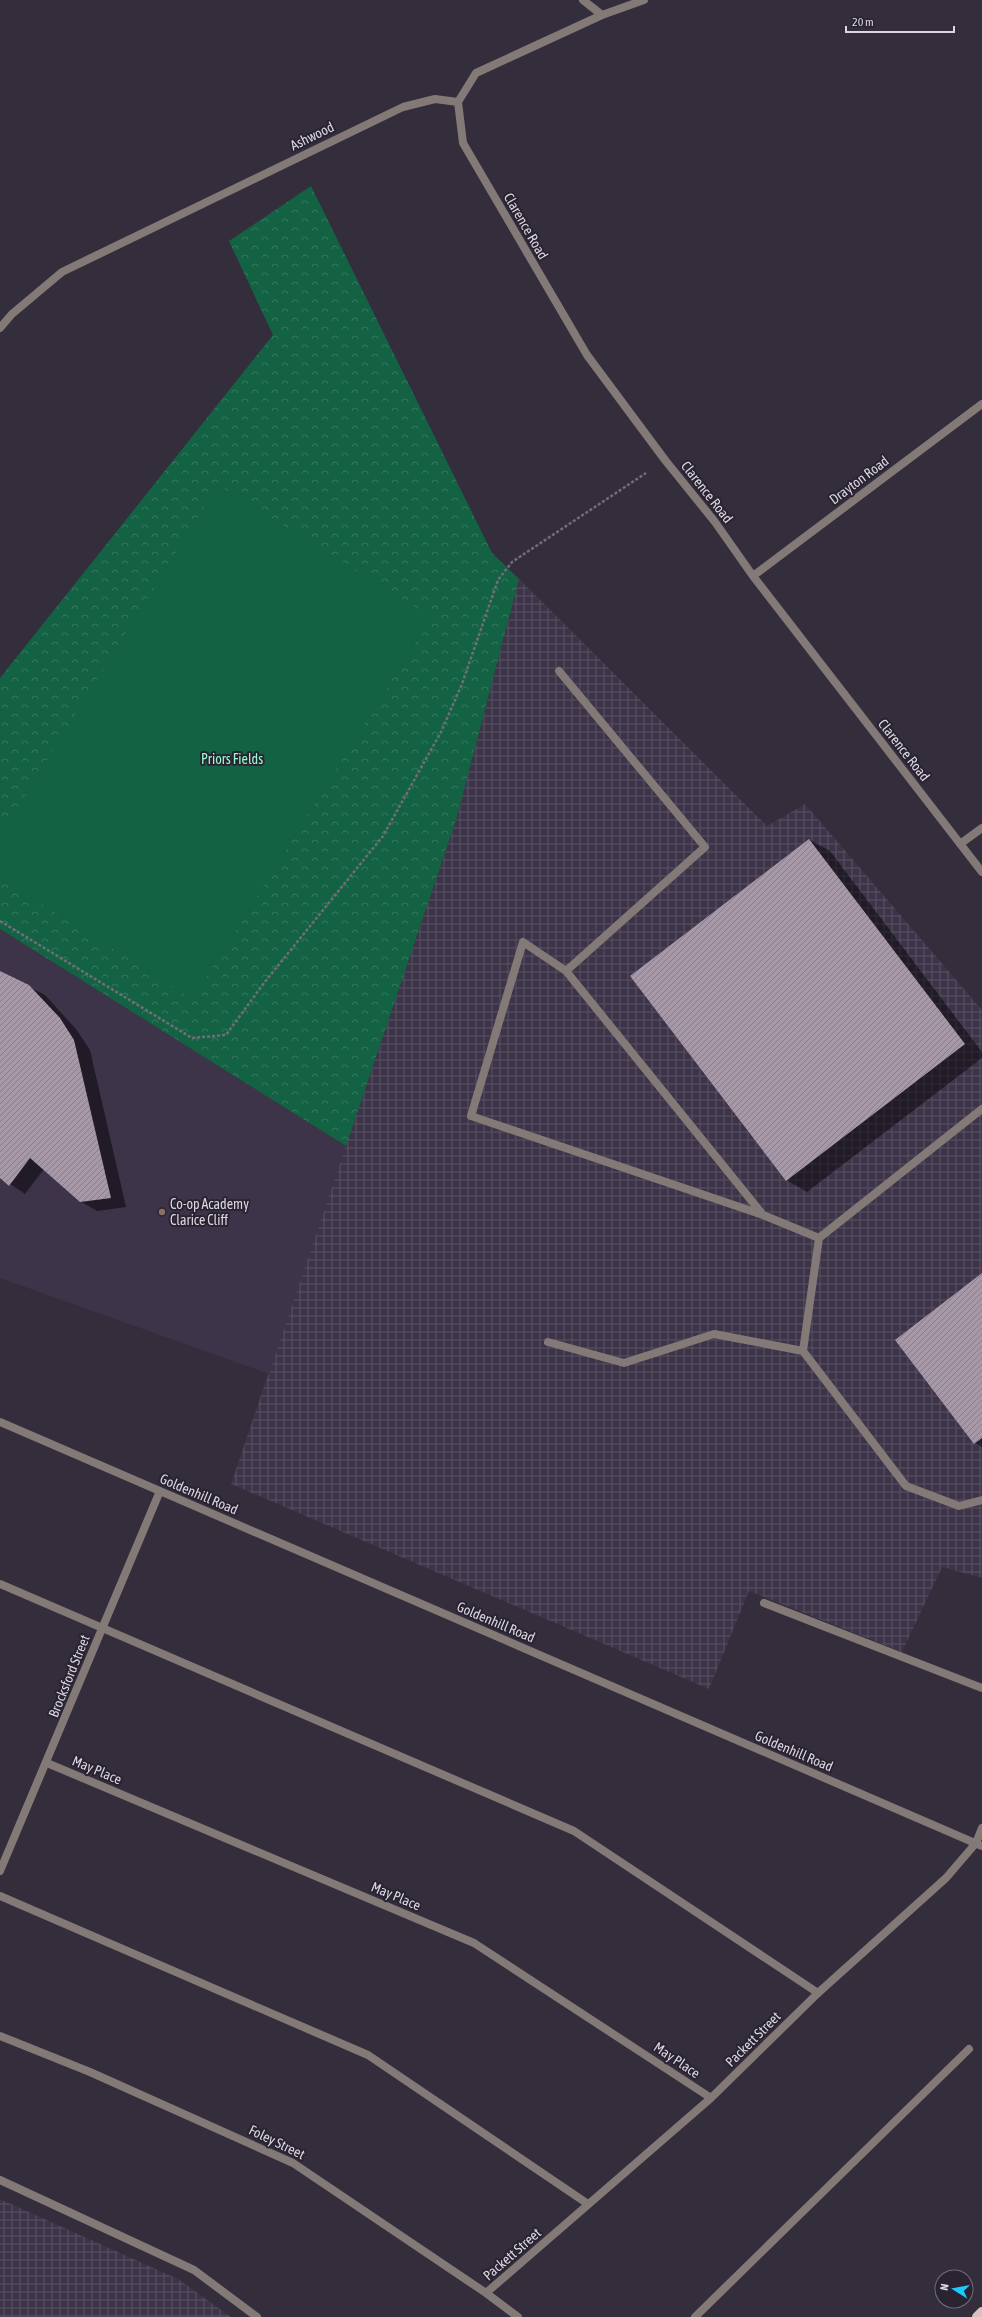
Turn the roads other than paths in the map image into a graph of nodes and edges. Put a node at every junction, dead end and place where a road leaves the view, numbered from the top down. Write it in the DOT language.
graph roads {
  1 [pos="583,0"];
  2 [pos="644,0"];
  3 [pos="602,15"];
  4 [pos="458,102"];
  5 [pos="0,328"];
  6 [pos="982,404"];
  7 [pos="753,576"];
  8 [pos="559,671"];
  9 [pos="982,828"];
  10 [pos="960,844"];
  11 [pos="982,872"];
  12 [pos="566,971"];
  13 [pos="982,1109"];
  14 [pos="763,1215"];
  15 [pos="818,1238"];
  16 [pos="548,1342"];
  17 [pos="803,1351"];
  18 [pos="0,1422"];
  19 [pos="160,1491"];
  20 [pos="982,1500"];
  21 [pos="0,1584"];
  22 [pos="764,1603"];
  23 [pos="103,1629"];
  24 [pos="982,1688"];
  25 [pos="47,1763"];
  26 [pos="982,1828"];
  27 [pos="979,1845"];
  28 [pos="0,1871"];
  29 [pos="0,1896"];
  30 [pos="818,1993"];
  31 [pos="0,2036"];
  32 [pos="969,2049"];
  33 [pos="711,2098"];
  34 [pos="0,2180"];
  35 [pos="588,2204"];
  36 [pos="486,2293"];
  37 [pos="982,2312"];
  38 [pos="257,2317"];
  39 [pos="518,2317"];
  40 [pos="695,2317"];
  41 [pos="977,2317"];
  1 -- 3 [label="street"];
  2 -- 3 [label="street"];
  3 -- 4 [label="street"];
  4 -- 5 [label="street, Ashwood"];
  4 -- 7 [label="street, Clarence Road"];
  6 -- 7 [label="street, Drayton Road"];
  7 -- 10 [label="street, Clarence Road"];
  8 -- 12 [label="street"];
  9 -- 10 [label="street"];
  10 -- 11 [label="street, Clarence Road"];
  12 -- 14 [label="street"];
  12 -- 14 [label="street"];
  13 -- 15 [label="street"];
  14 -- 15 [label="street"];
  15 -- 17 [label="street"];
  16 -- 17 [label="street"];
  17 -- 20 [label="street"];
  18 -- 19 [label="street, Goldenhill Road"];
  19 -- 23 [label="street, Brocksford Street"];
  19 -- 27 [label="street, Goldenhill Road"];
  21 -- 23 [label="street"];
  22 -- 24 [label="street"];
  23 -- 25 [label="street, Brocksford Street"];
  23 -- 30 [label="street"];
  25 -- 28 [label="street, Brocksford Street"];
  25 -- 33 [label="street, May Place"];
  26 -- 27 [label="street, Packett Street"];
  27 -- 30 [label="street, Packett Street"];
  29 -- 35 [label="street"];
  30 -- 33 [label="street, Packett Street"];
  31 -- 36 [label="street, Foley Street"];
  32 -- 40 [label="street"];
  33 -- 35 [label="street, Packett Street"];
  34 -- 38 [label="street"];
  35 -- 36 [label="street, Packett Street"];
  36 -- 39 [label="street, Foley Street"];
  37 -- 41 [label="main road"];
}
